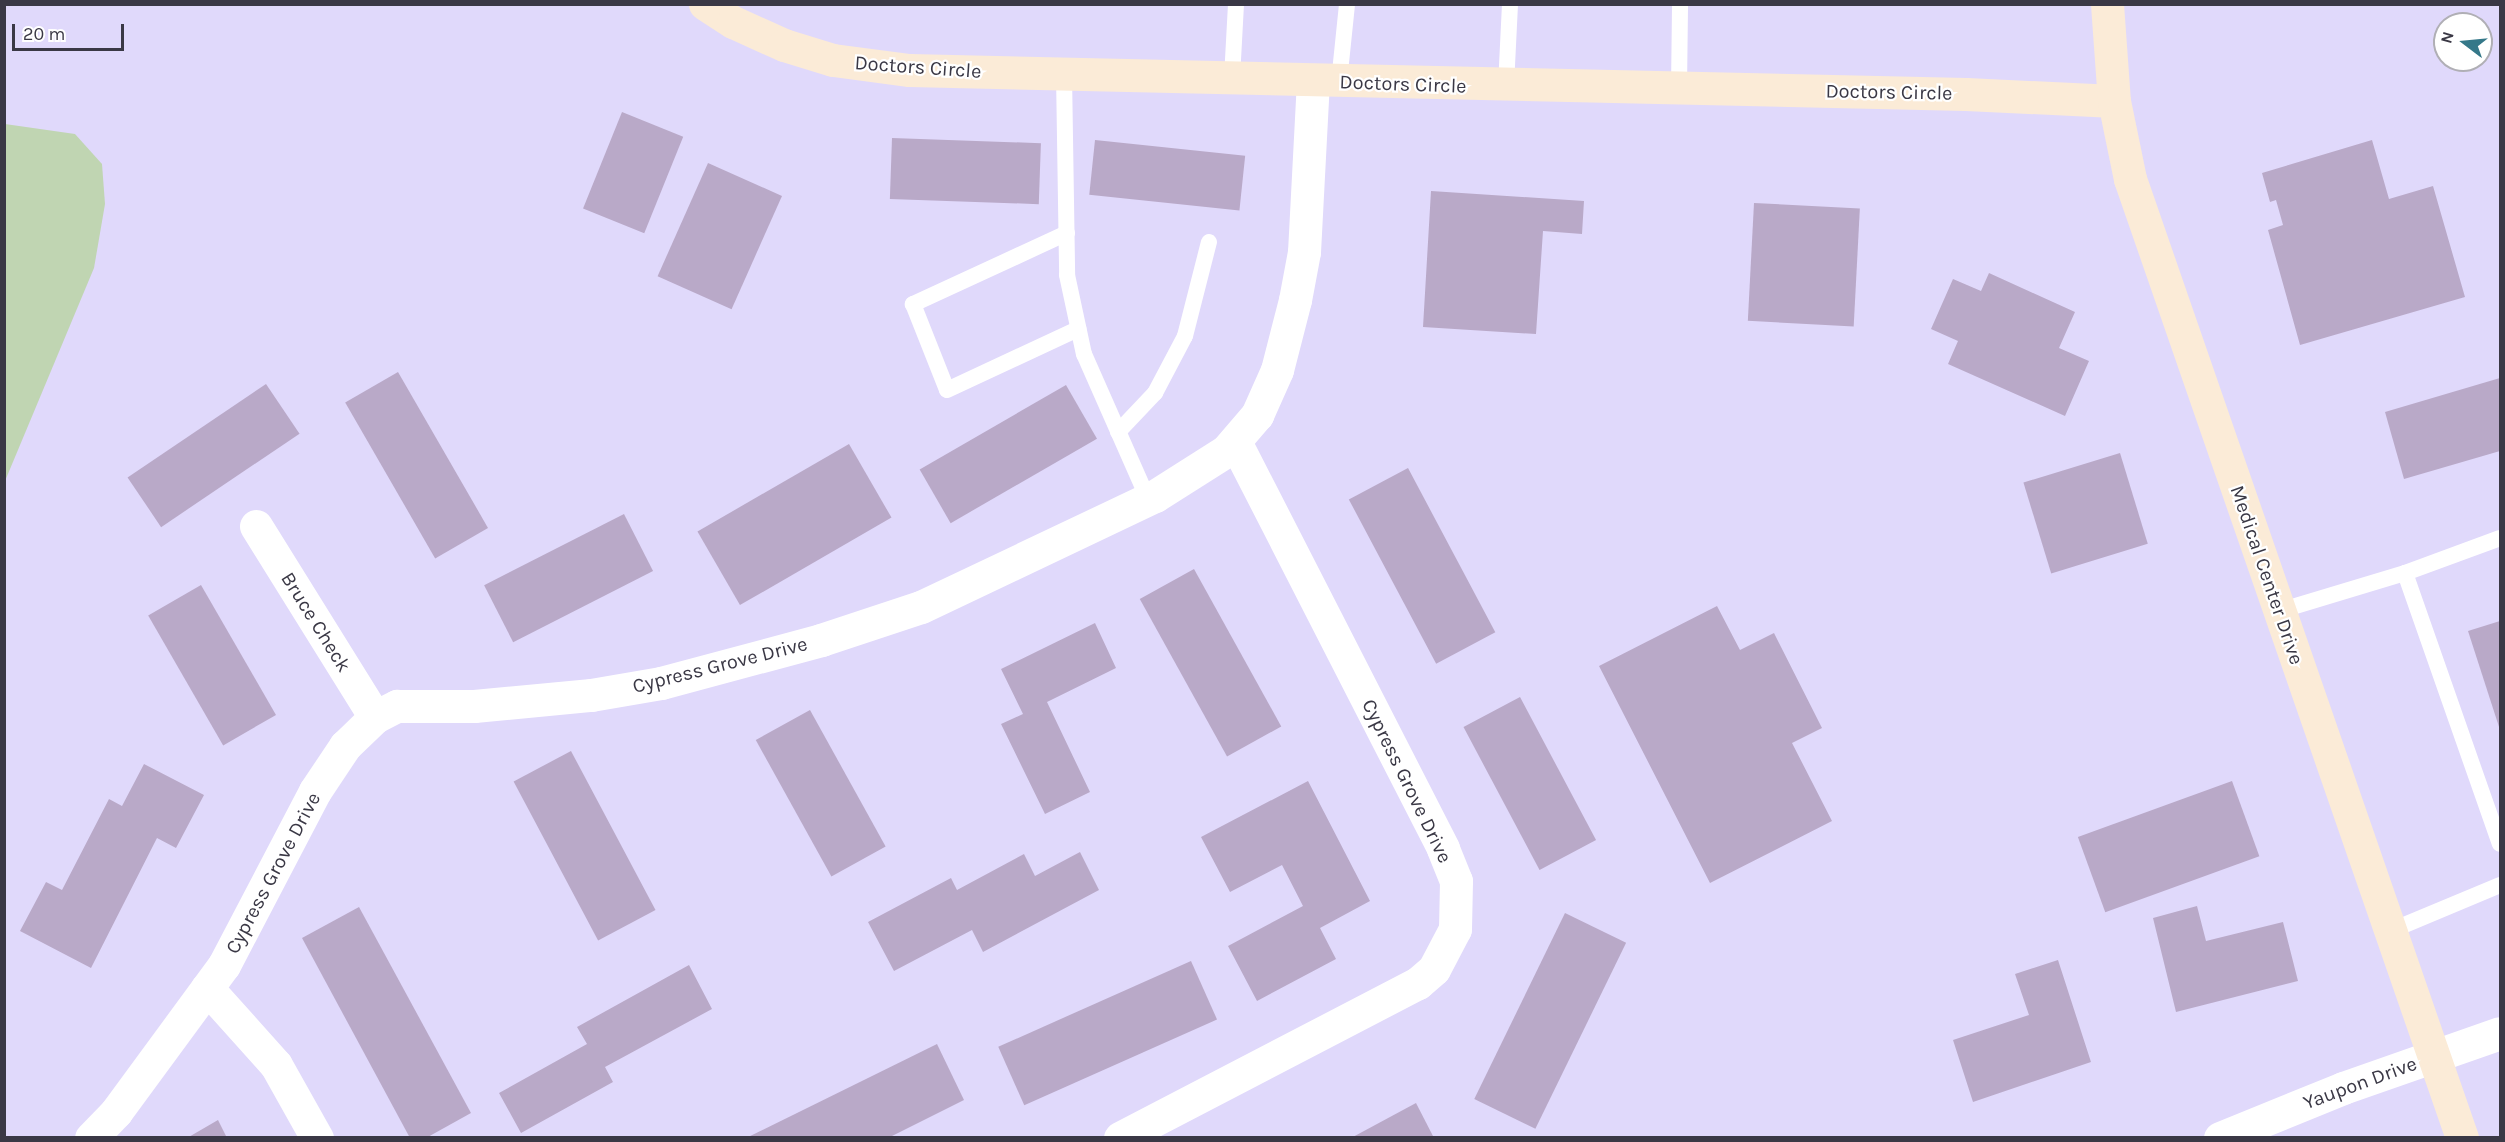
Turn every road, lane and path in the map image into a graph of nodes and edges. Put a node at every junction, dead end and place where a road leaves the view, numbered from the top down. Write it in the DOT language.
graph roads {
  1 [pos="705,4"];
  2 [pos="1236,4"];
  3 [pos="1347,4"];
  4 [pos="1510,4"];
  5 [pos="1680,4"];
  6 [pos="2107,4"];
  7 [pos="1064,74"];
  8 [pos="1232,78"];
  9 [pos="1326,81"];
  10 [pos="1506,86"];
  11 [pos="1679,89"];
  12 [pos="2115,101"];
  13 [pos="1067,233"];
  14 [pos="1209,242"];
  15 [pos="1078,329"];
  16 [pos="1118,432"];
  17 [pos="1234,441"];
  18 [pos="1148,499"];
  19 [pos="256,526"];
  20 [pos="2500,538"];
  21 [pos="2405,573"];
  22 [pos="2279,611"];
  23 [pos="375,717"];
  24 [pos="2500,844"];
  25 [pos="2500,885"];
  26 [pos="2390,930"];
  27 [pos="207,988"];
  28 [pos="2500,1033"];
  29 [pos="2433,1057"];
  30 [pos="91,1137"];
  31 [pos="318,1137"];
  32 [pos="1120,1137"];
  33 [pos="2220,1137"];
  34 [pos="2462,1137"];
  1 -- 7 [label="street, Doctors Circle"];
  2 -- 8 [label="lane"];
  3 -- 9 [label="lane"];
  4 -- 10 [label="lane"];
  5 -- 11 [label="lane"];
  6 -- 12 [label="street, Medical Center Drive"];
  7 -- 8 [label="street, Doctors Circle"];
  7 -- 13 [label="lane"];
  8 -- 9 [label="street, Doctors Circle"];
  9 -- 10 [label="street, Doctors Circle"];
  9 -- 17 [label="street, Cypress Grove Drive"];
  10 -- 11 [label="street, Doctors Circle"];
  11 -- 12 [label="street, Doctors Circle"];
  12 -- 22 [label="street, Medical Center Drive"];
  13 -- 15 [label="lane"];
  13 -- 15 [label="lane"];
  14 -- 16 [label="lane"];
  15 -- 16 [label="lane"];
  16 -- 18 [label="lane"];
  17 -- 18 [label="street, Cypress Grove Drive"];
  17 -- 32 [label="street, Cypress Grove Drive"];
  18 -- 23 [label="street, Cypress Grove Drive"];
  19 -- 23 [label="street, Bruce Check"];
  20 -- 21 [label="lane"];
  21 -- 22 [label="lane"];
  21 -- 24 [label="lane"];
  22 -- 26 [label="street, Medical Center Drive"];
  23 -- 27 [label="street, Cypress Grove Drive"];
  25 -- 26 [label="lane"];
  26 -- 29 [label="street, Medical Center Drive"];
  27 -- 30 [label="street, Cypress Grove Drive"];
  27 -- 31 [label="street"];
  28 -- 29 [label="street, Yaupon Drive"];
  29 -- 33 [label="street, Yaupon Drive"];
  29 -- 34 [label="street, Medical Center Drive"];
}
